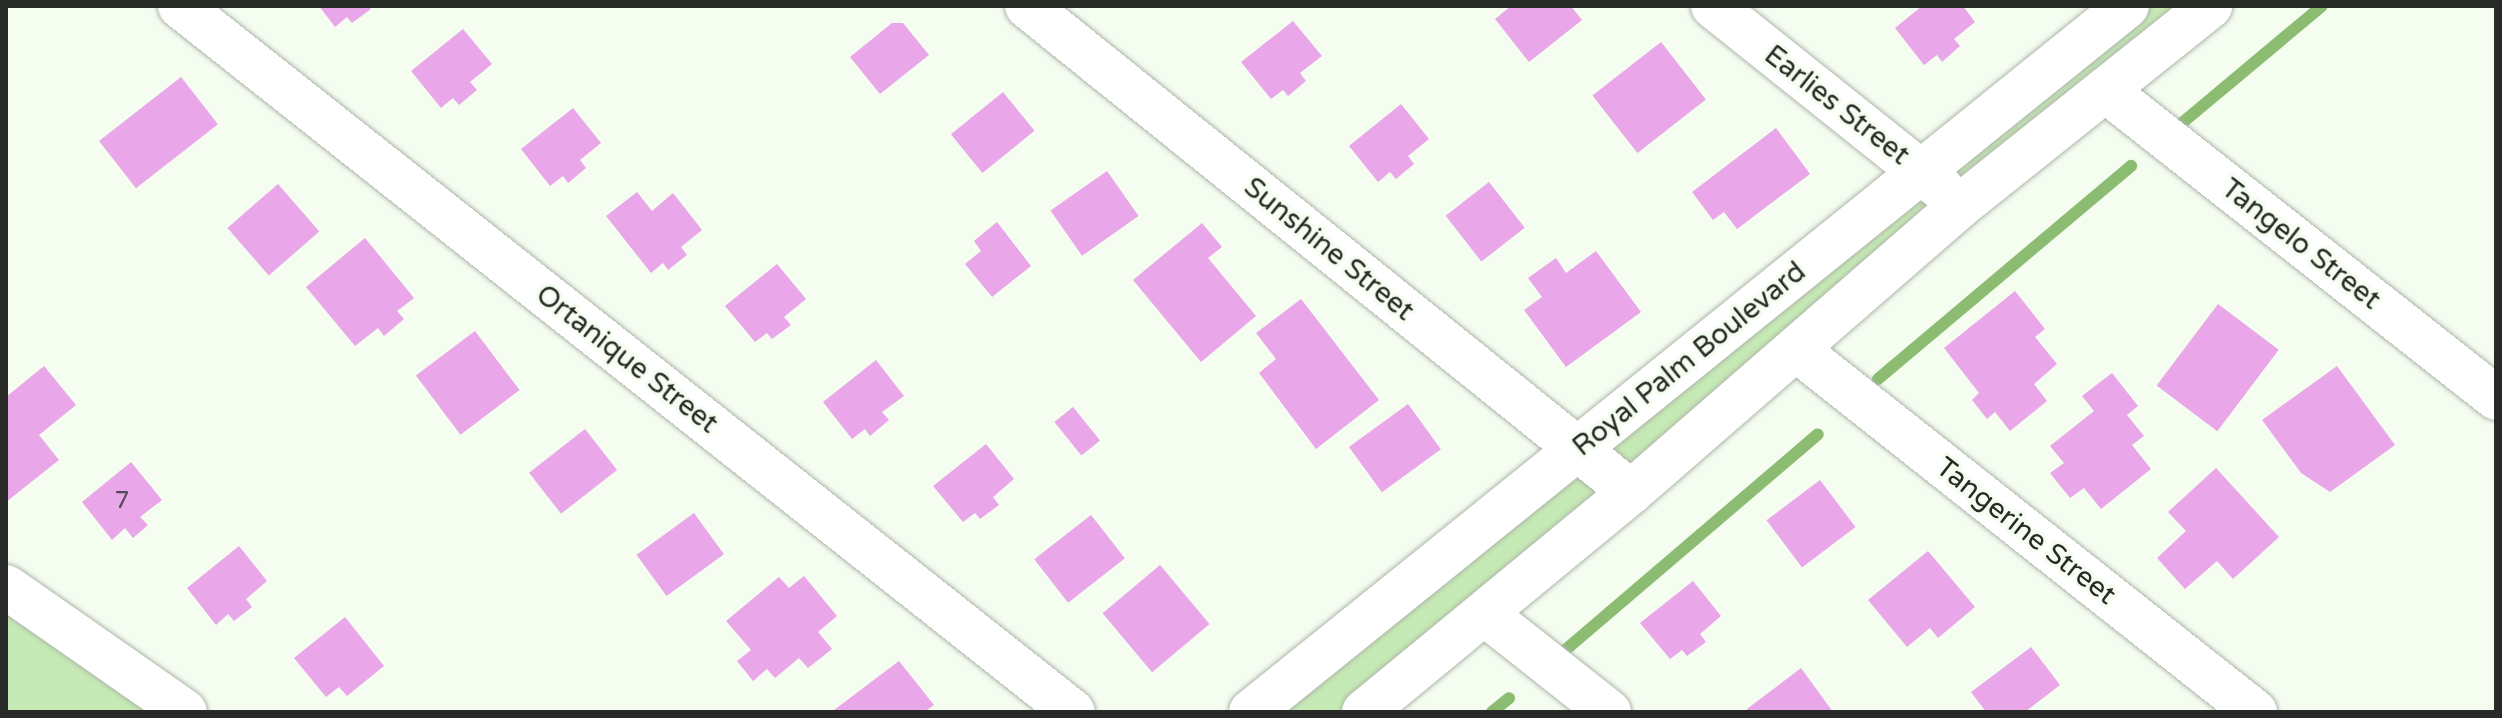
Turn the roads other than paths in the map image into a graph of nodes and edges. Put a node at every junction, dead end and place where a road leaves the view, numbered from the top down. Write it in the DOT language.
graph roads {
  1 [pos="180,6"];
  2 [pos="1027,6"];
  3 [pos="1713,6"];
  4 [pos="2127,6"];
  5 [pos="2210,6"];
  6 [pos="2105,90"];
  7 [pos="1922,172"];
  8 [pos="1961,205"];
  9 [pos="1797,350"];
  10 [pos="2496,398"];
  11 [pos="1577,449"];
  12 [pos="1631,492"];
  13 [pos="6,587"];
  14 [pos="1485,614"];
  15 [pos="185,712"];
  16 [pos="1073,712"];
  17 [pos="1251,712"];
  18 [pos="1364,712"];
  19 [pos="1609,712"];
  20 [pos="2255,712"];
  1 -- 16 [label="street, Ortanique Street"];
  2 -- 11 [label="street, Sunshine Street"];
  3 -- 7 [label="street, Earlies Street"];
  4 -- 7 [label="street, Royal Palm Boulevard"];
  5 -- 6 [label="street, Royal Palm Boulevard"];
  6 -- 8 [label="street, Royal Palm Boulevard"];
  6 -- 10 [label="street, Tangelo Street"];
  7 -- 8 [label="street, Earlies Street"];
  7 -- 11 [label="street, Royal Palm Boulevard"];
  8 -- 9 [label="street, Royal Palm Boulevard"];
  9 -- 12 [label="street, Royal Palm Boulevard"];
  9 -- 20 [label="street, Tangerine Street"];
  11 -- 12 [label="street, Sunshine Street"];
  11 -- 17 [label="street, Royal Palm Boulevard"];
  12 -- 14 [label="street, Royal Palm Boulevard"];
  13 -- 15 [label="street"];
  14 -- 18 [label="street, Royal Palm Boulevard"];
  14 -- 19 [label="street"];
}
